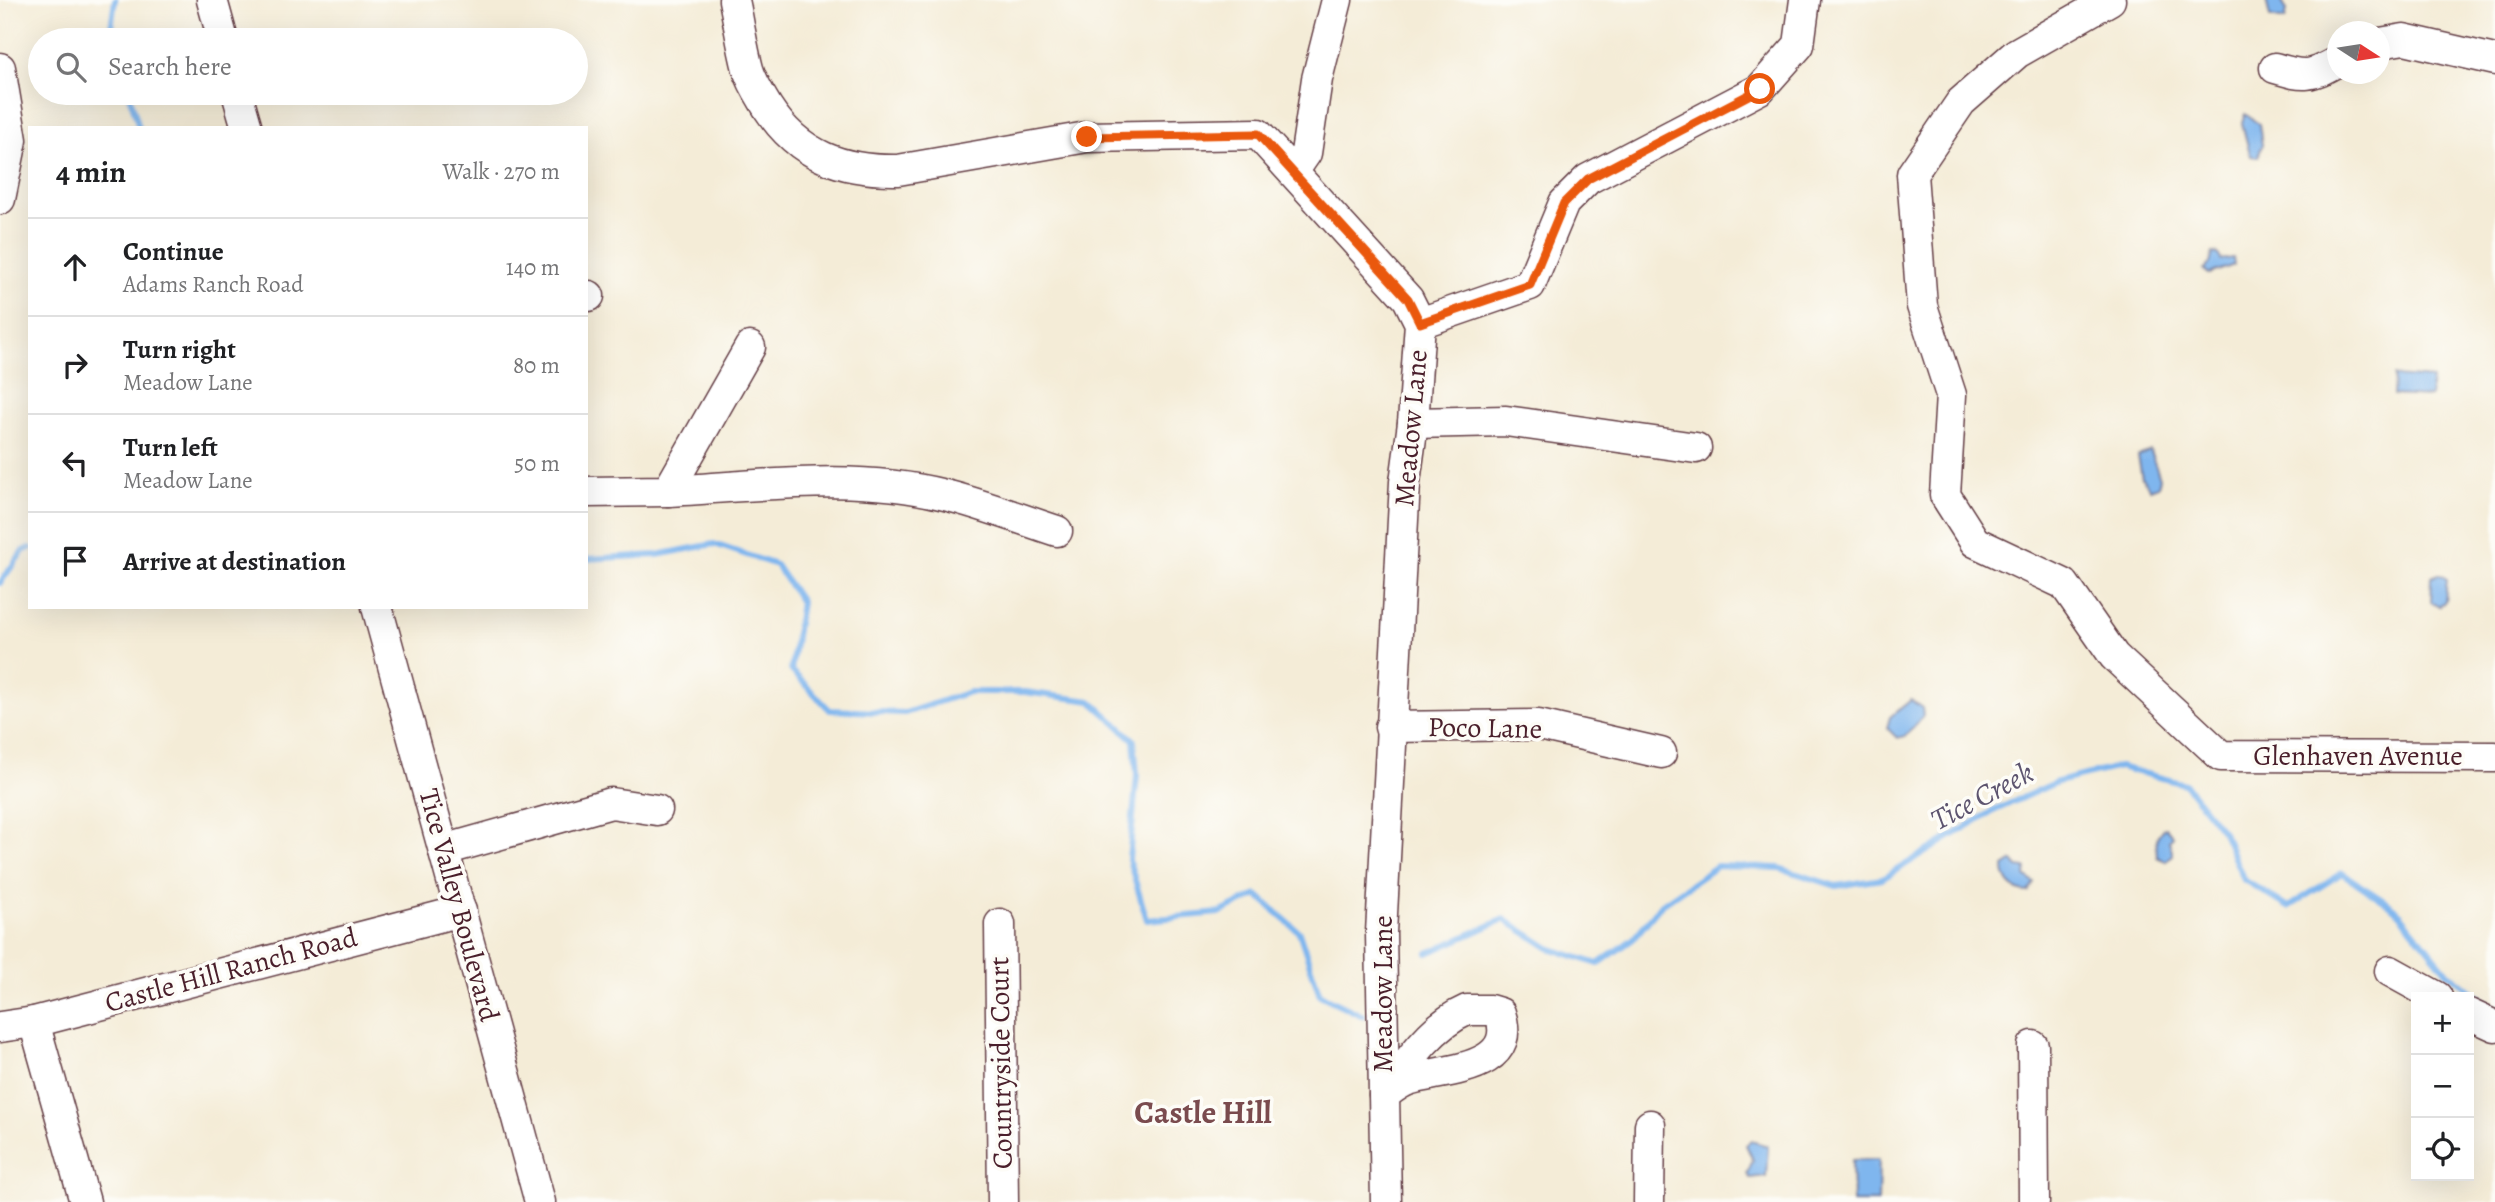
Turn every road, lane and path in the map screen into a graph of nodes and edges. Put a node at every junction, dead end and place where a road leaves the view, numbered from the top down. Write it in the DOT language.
graph roads {
  1 [pos="212,0"];
  2 [pos="734,0"];
  3 [pos="1337,0"];
  4 [pos="1805,0"];
  5 [pos="2110,0"];
  6 [pos="220,28"];
  7 [pos="2390,41"];
  8 [pos="2495,60"];
  9 [pos="2327,67"];
  10 [pos="0,68"];
  11 [pos="2275,68"];
  12 [pos="240,105"];
  13 [pos="246,126"];
  14 [pos="1293,172"];
  15 [pos="0,198"];
  16 [pos="1420,323"];
  17 [pos="750,347"];
  18 [pos="1413,423"];
  19 [pos="1696,448"];
  20 [pos="667,491"];
  21 [pos="588,492"];
  22 [pos="1057,531"];
  23 [pos="378,609"];
  24 [pos="1390,727"];
  25 [pos="1661,753"];
  26 [pos="2495,757"];
  27 [pos="657,810"];
  28 [pos="444,850"];
  29 [pos="461,911"];
  30 [pos="1000,924"];
  31 [pos="2390,971"];
  32 [pos="2428,992"];
  33 [pos="2474,1016"];
  34 [pos="34,1022"];
  35 [pos="2495,1026"];
  36 [pos="0,1027"];
  37 [pos="2034,1046"];
  38 [pos="1650,1125"];
  39 [pos="85,1202"];
  40 [pos="540,1202"];
  41 [pos="1003,1202"];
  42 [pos="1386,1202"];
  43 [pos="1649,1202"];
  44 [pos="2034,1202"];
  1 -- 6 [label="street"];
  2 -- 14 [label="street, Meadow Lane"];
  3 -- 14 [label="street"];
  4 -- 16 [label="street"];
  5 -- 26 [label="street, Glenhaven Avenue"];
  7 -- 8 [label="street"];
  9 -- 11 [label="street"];
  10 -- 15 [label="street"];
  12 -- 13 [label="street"];
  14 -- 16 [label="street, Meadow Lane"];
  16 -- 18 [label="street, Meadow Lane"];
  17 -- 20 [label="street"];
  18 -- 19 [label="street"];
  18 -- 24 [label="street, Meadow Lane"];
  20 -- 21 [label="street"];
  20 -- 22 [label="street"];
  23 -- 28 [label="street, Tice Valley Boulevard"];
  24 -- 25 [label="street, Poco Lane"];
  24 -- 42 [label="street, Meadow Lane"];
  27 -- 28 [label="street"];
  28 -- 29 [label="street, Tice Valley Boulevard"];
  29 -- 34 [label="street, Castle Hill Ranch Road"];
  29 -- 40 [label="street, Tice Valley Boulevard"];
  30 -- 41 [label="street, Countryside Court"];
  31 -- 32 [label="street"];
  33 -- 35 [label="street"];
  34 -- 36 [label="street, Castle Hill Ranch Road"];
  34 -- 39 [label="street"];
  37 -- 44 [label="street"];
  38 -- 43 [label="street"];
}
